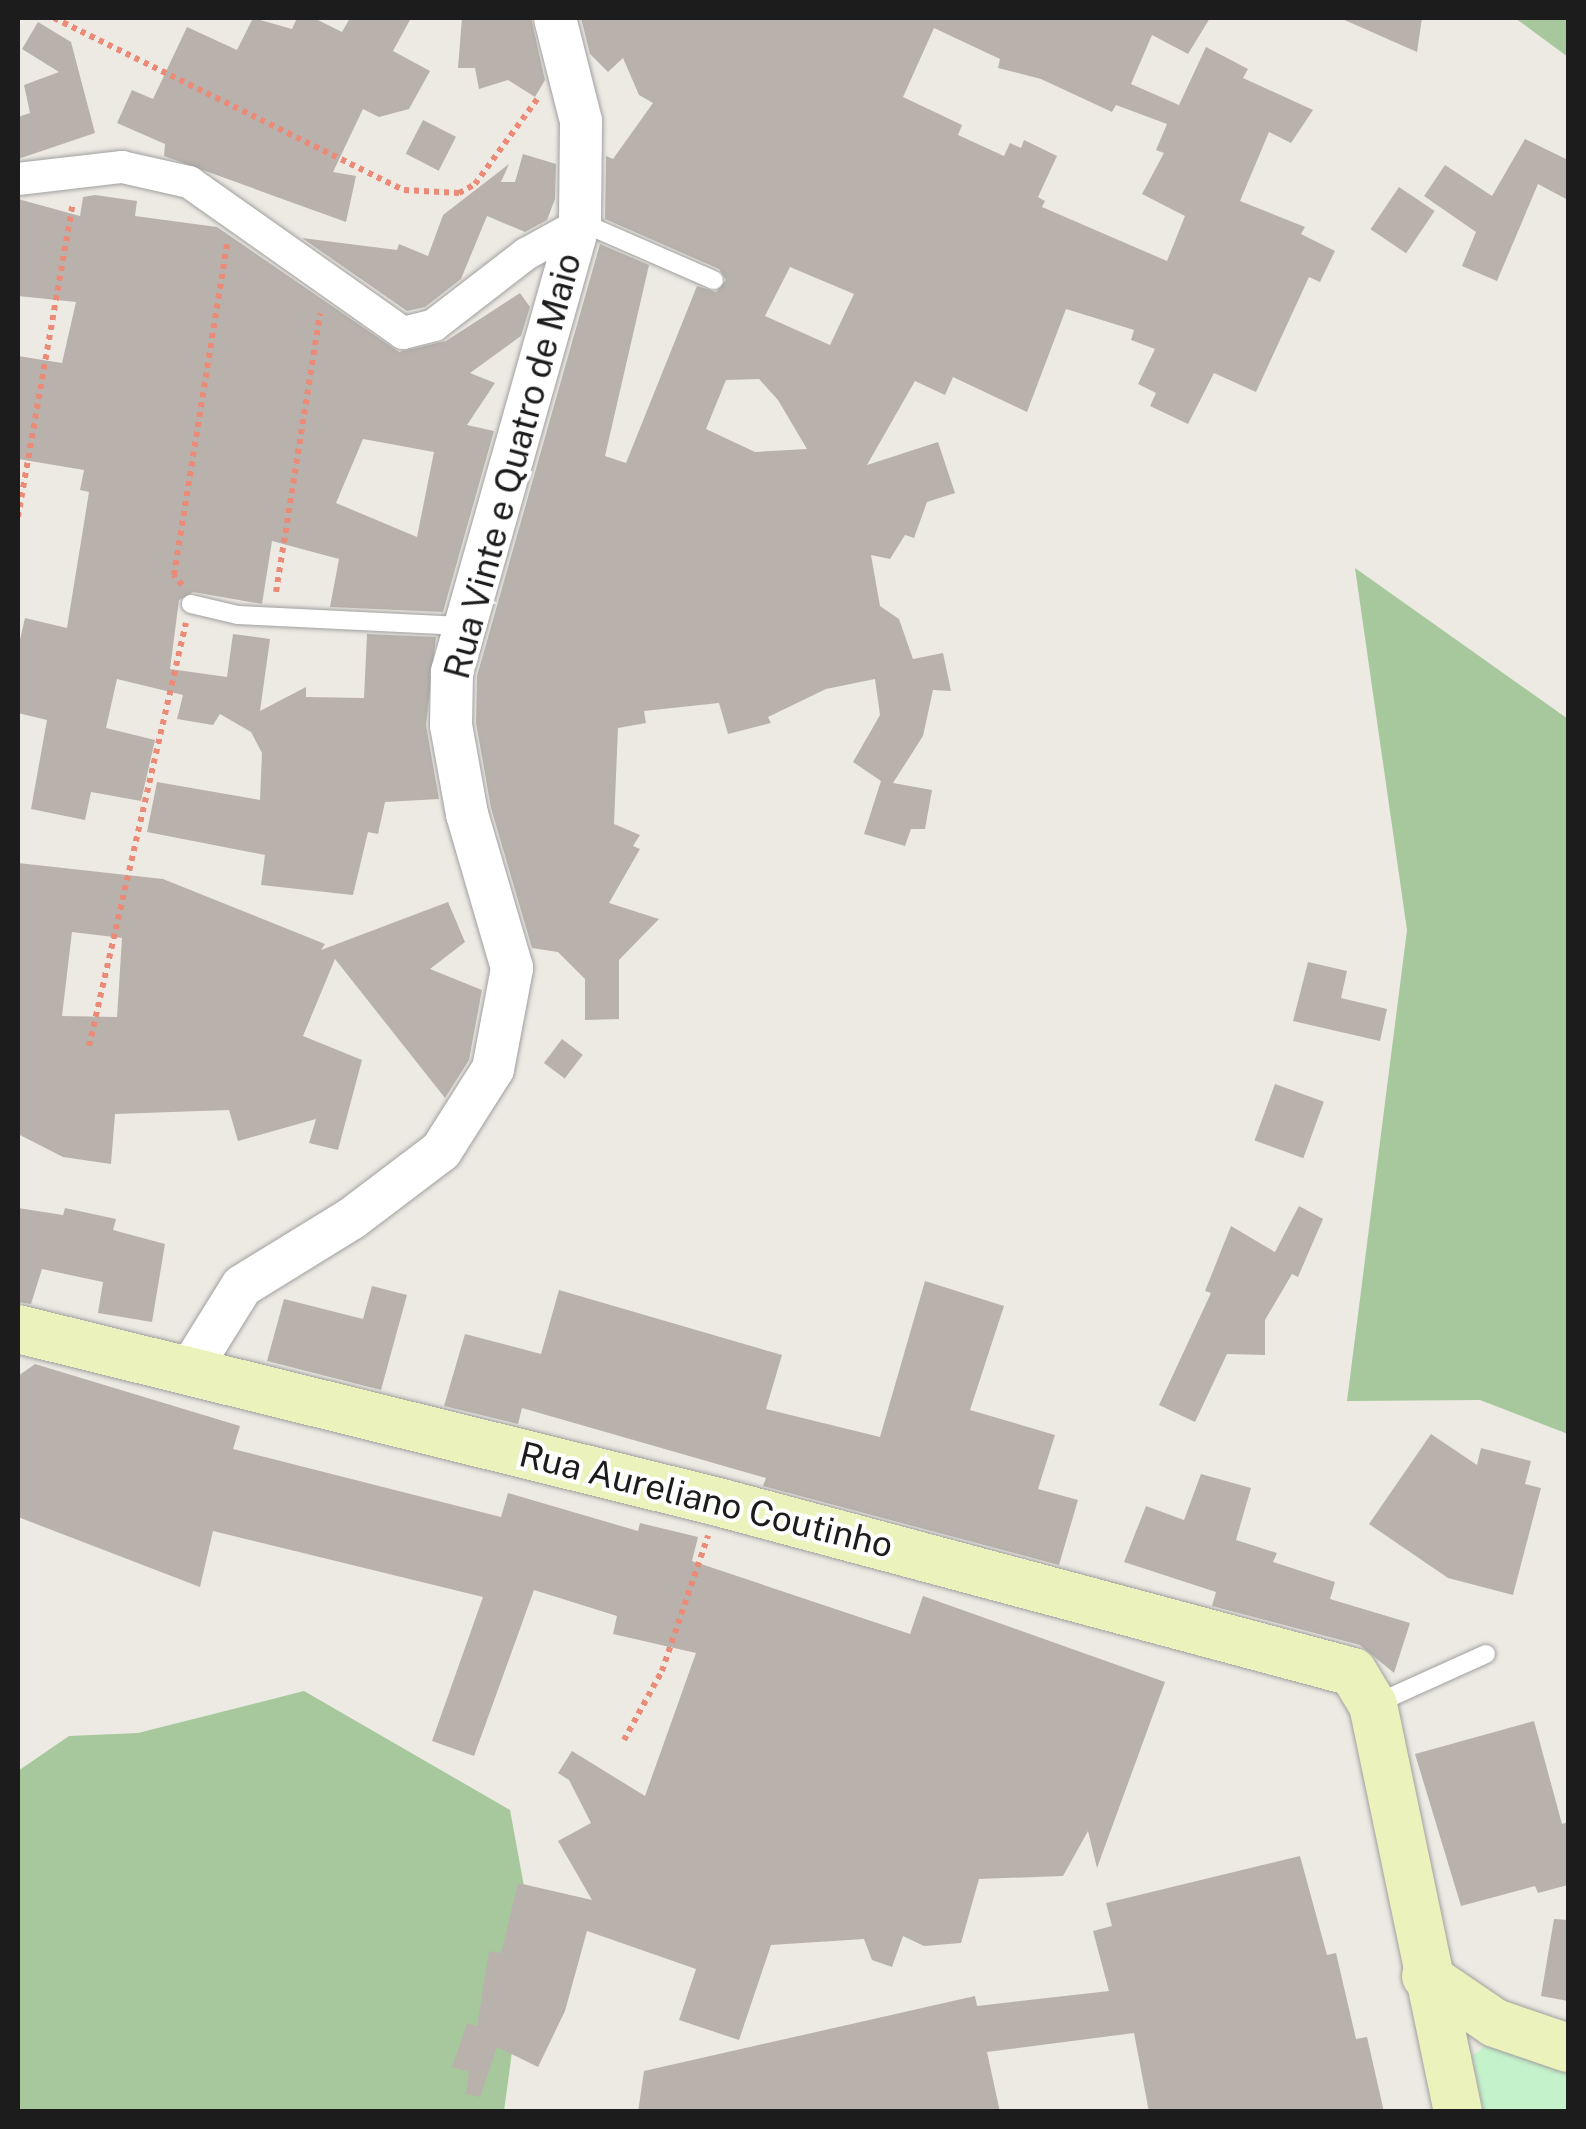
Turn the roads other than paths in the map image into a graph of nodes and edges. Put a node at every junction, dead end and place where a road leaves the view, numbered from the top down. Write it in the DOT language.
graph roads {
  1 [pos="554,18"];
  2 [pos="18,179"];
  3 [pos="579,224"];
  4 [pos="714,280"];
  5 [pos="191,604"];
  6 [pos="467,626"];
  7 [pos="18,1329"];
  8 [pos="188,1371"];
  9 [pos="1486,1654"];
  10 [pos="1373,1706"];
  11 [pos="1426,1976"];
  12 [pos="1494,2023"];
  13 [pos="1568,2048"];
  14 [pos="1453,2089"];
  1 -- 3 [label="street, Rua Vinte e Quatro de Maio"];
  2 -- 3 [label="street"];
  3 -- 4 [label="lane"];
  3 -- 6 [label="street, Rua Vinte e Quatro de Maio"];
  5 -- 6 [label="lane"];
  6 -- 8 [label="street, Rua Vinte e Quatro de Maio"];
  7 -- 8 [label="main road, Rua Aureliano Coutinho"];
  8 -- 10 [label="main road, Rua Aureliano Coutinho"];
  9 -- 10 [label="lane"];
  10 -- 11 [label="main road"];
  11 -- 12 [label="main road"];
  11 -- 14 [label="main road"];
  12 -- 13 [label="main road"];
  12 -- 14 [label="main road"];
}
